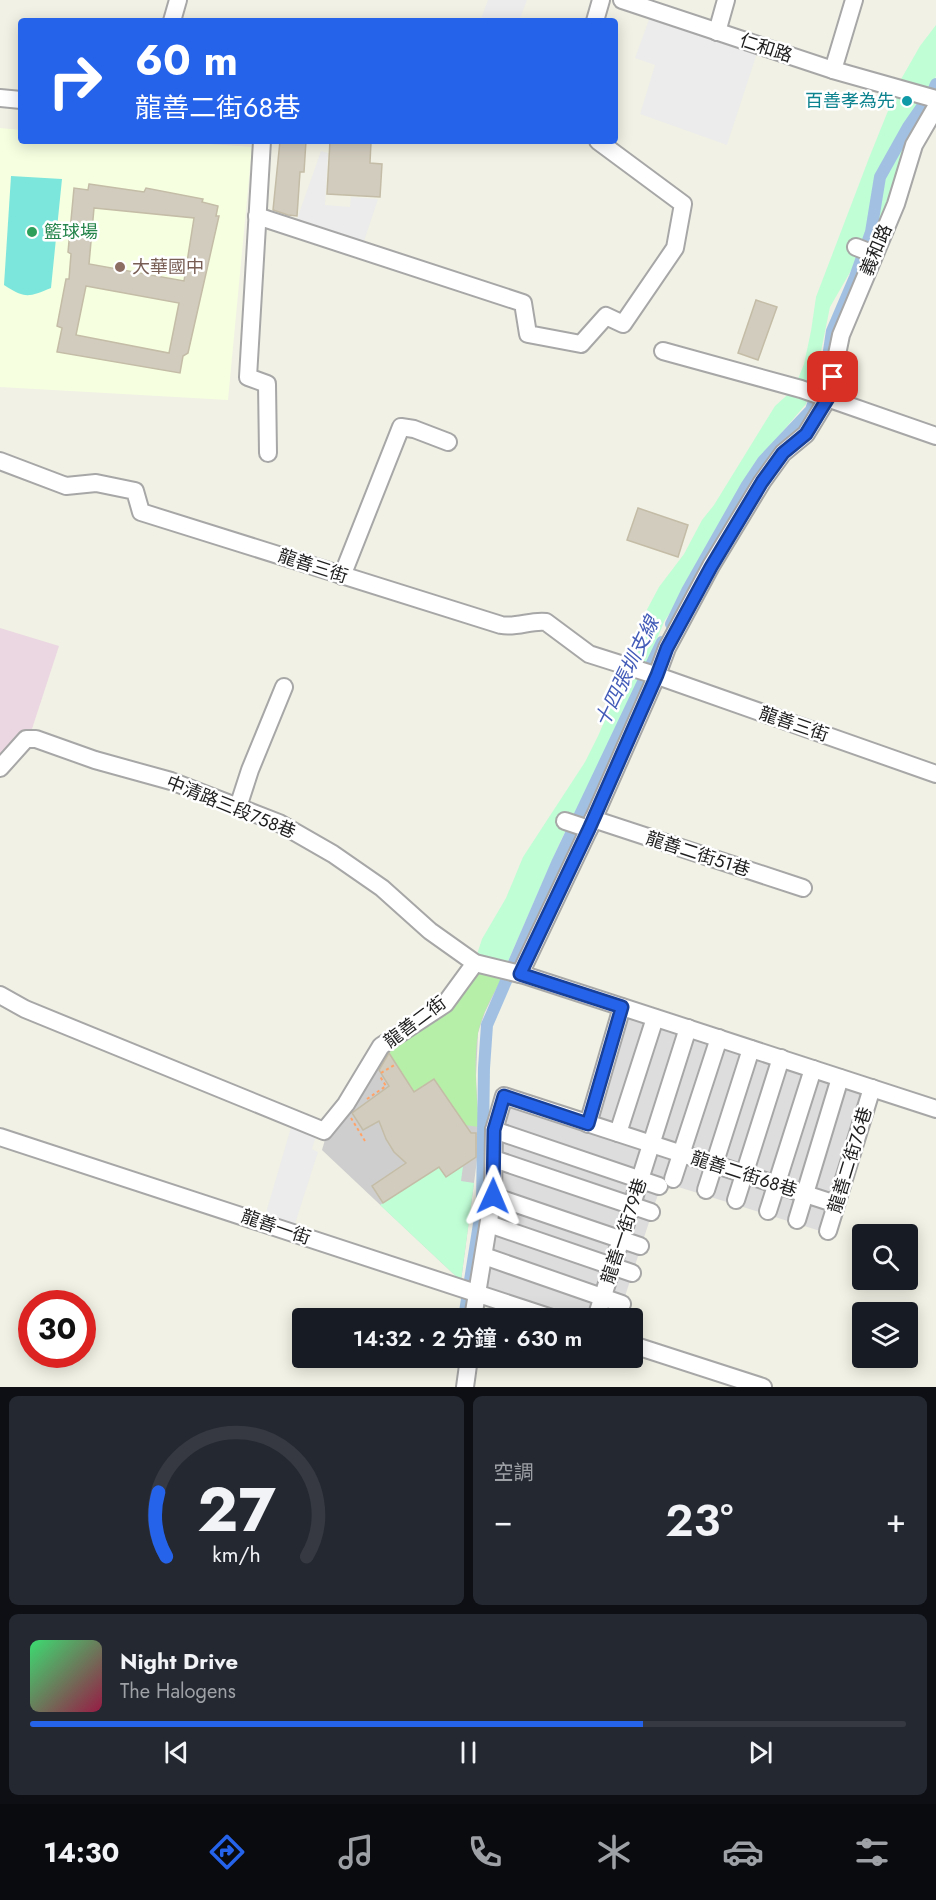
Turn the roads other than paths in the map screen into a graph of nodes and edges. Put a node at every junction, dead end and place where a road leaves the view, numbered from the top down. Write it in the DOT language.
graph roads {
  1 [pos="178,0"];
  2 [pos="600,0"];
  3 [pos="622,0"];
  4 [pos="726,0"];
  5 [pos="854,0"];
  6 [pos="173,18"];
  7 [pos="596,18"];
  8 [pos="717,32"];
  9 [pos="833,70"];
  10 [pos="0,98"];
  11 [pos="936,99"];
  12 [pos="18,100"];
  13 [pos="936,107"];
  14 [pos="262,144"];
  15 [pos="602,144"];
  16 [pos="258,216"];
  17 [pos="856,247"];
  18 [pos="874,254"];
  19 [pos="663,351"];
  20 [pos="826,397"];
  21 [pos="936,436"];
  22 [pos="448,442"];
  23 [pos="268,453"];
  24 [pos="0,461"];
  25 [pos="342,576"];
  26 [pos="655,674"];
  27 [pos="284,687"];
  28 [pos="0,768"];
  29 [pos="936,774"];
  30 [pos="238,807"];
  31 [pos="565,821"];
  32 [pos="591,824"];
  33 [pos="803,888"];
  34 [pos="483,965"];
  35 [pos="520,974"];
  36 [pos="0,994"];
  37 [pos="622,1007"];
  38 [pos="655,1018"];
  39 [pos="688,1028"];
  40 [pos="719,1038"];
  41 [pos="751,1049"];
  42 [pos="781,1058"];
  43 [pos="813,1069"];
  44 [pos="840,1078"];
  45 [pos="872,1088"];
  46 [pos="936,1109"];
  47 [pos="588,1124"];
  48 [pos="494,1130"];
  49 [pos="618,1133"];
  50 [pos="0,1137"];
  51 [pos="652,1144"];
  52 [pos="681,1154"];
  53 [pos="494,1159"];
  54 [pos="714,1165"];
  55 [pos="744,1174"];
  56 [pos="640,1179"];
  57 [pos="776,1185"];
  58 [pos="706,1190"];
  59 [pos="805,1194"];
  60 [pos="493,1196"];
  61 [pos="736,1200"];
  62 [pos="836,1204"];
  63 [pos="632,1205"];
  64 [pos="768,1211"];
  65 [pos="651,1212"];
  66 [pos="797,1220"];
  67 [pos="489,1224"];
  68 [pos="828,1231"];
  69 [pos="621,1239"];
  70 [pos="640,1246"];
  71 [pos="484,1256"];
  72 [pos="612,1266"];
  73 [pos="632,1273"];
  74 [pos="475,1294"];
  75 [pos="603,1297"];
  76 [pos="622,1304"];
  77 [pos="474,1308"];
  78 [pos="520,1308"];
  79 [pos="599,1308"];
  80 [pos="643,1348"];
  81 [pos="467,1368"];
  82 [pos="465,1387"];
  83 [pos="763,1387"];
  1 -- 6 [label="street"];
  2 -- 7 [label="street"];
  3 -- 8 [label="street, 仁和路"];
  4 -- 8 [label="street"];
  5 -- 9 [label="street"];
  8 -- 9 [label="street, 仁和路"];
  9 -- 11 [label="street, 仁和路"];
  10 -- 12 [label="street"];
  13 -- 18 [label="street, 義和路"];
  14 -- 16 [label="street"];
  15 -- 16 [label="street"];
  16 -- 23 [label="street"];
  17 -- 18 [label="street"];
  18 -- 20 [label="street, 義和路"];
  19 -- 20 [label="street"];
  20 -- 21 [label="street"];
  20 -- 26 [label="street, 義和路"];
  22 -- 25 [label="street"];
  24 -- 25 [label="street, 龍善三街"];
  25 -- 26 [label="street, 龍善三街"];
  26 -- 29 [label="street, 龍善三街"];
  26 -- 32 [label="street"];
  27 -- 30 [label="street"];
  28 -- 30 [label="street, 中清路三段758巷"];
  30 -- 34 [label="street, 中清路三段758巷"];
  31 -- 32 [label="street, 龍善二街51巷"];
  32 -- 33 [label="street, 龍善二街51巷"];
  32 -- 35 [label="street"];
  34 -- 35 [label="street"];
  34 -- 36 [label="street, 龍善二街"];
  35 -- 37 [label="street"];
  37 -- 38 [label="street"];
  37 -- 47 [label="street"];
  38 -- 39 [label="street"];
  38 -- 49 [label="street"];
  39 -- 40 [label="street"];
  39 -- 51 [label="street"];
  40 -- 41 [label="street"];
  40 -- 52 [label="street"];
  41 -- 42 [label="street"];
  41 -- 54 [label="street"];
  42 -- 43 [label="street"];
  42 -- 55 [label="street"];
  43 -- 44 [label="street"];
  43 -- 57 [label="street"];
  44 -- 45 [label="street"];
  44 -- 59 [label="street, 龍善二街76巷"];
  45 -- 46 [label="street"];
  45 -- 62 [label="street, 龍善二街76巷"];
  47 -- 48 [label="street, 龍善二街68巷"];
  47 -- 49 [label="street, 龍善二街68巷"];
  48 -- 53 [label="street, 龍善二街68巷"];
  48 -- 56 [label="street"];
  49 -- 51 [label="street, 龍善二街68巷"];
  50 -- 74 [label="street, 龍善一街"];
  51 -- 52 [label="street, 龍善二街68巷"];
  51 -- 56 [label="street, 龍善一街79巷"];
  52 -- 54 [label="street, 龍善二街68巷"];
  52 -- 56 [label="street"];
  53 -- 60 [label="street, 龍善二街68巷"];
  53 -- 63 [label="street"];
  54 -- 55 [label="street, 龍善二街68巷"];
  54 -- 58 [label="street"];
  55 -- 57 [label="street, 龍善二街68巷"];
  55 -- 61 [label="street"];
  56 -- 63 [label="street, 龍善一街79巷"];
  57 -- 59 [label="street, 龍善二街68巷"];
  57 -- 64 [label="street"];
  59 -- 62 [label="street, 龍善二街68巷"];
  59 -- 66 [label="street, 龍善二街76巷"];
  60 -- 67 [label="street, 龍善二街68巷"];
  60 -- 69 [label="street"];
  62 -- 68 [label="street, 龍善二街76巷"];
  63 -- 65 [label="street"];
  63 -- 69 [label="street, 龍善一街79巷"];
  67 -- 71 [label="street, 龍善二街68巷"];
  67 -- 72 [label="street"];
  69 -- 70 [label="street"];
  69 -- 72 [label="street, 龍善一街79巷"];
  71 -- 74 [label="street, 龍善二街68巷"];
  71 -- 75 [label="street"];
  72 -- 73 [label="street"];
  72 -- 75 [label="street, 龍善一街79巷"];
  74 -- 77 [label="street, 龍善二街68巷"];
  74 -- 78 [label="street, 龍善一街"];
  75 -- 76 [label="street"];
  75 -- 79 [label="street, 龍善一街79巷"];
  80 -- 83 [label="street"];
  81 -- 82 [label="street"];
}
